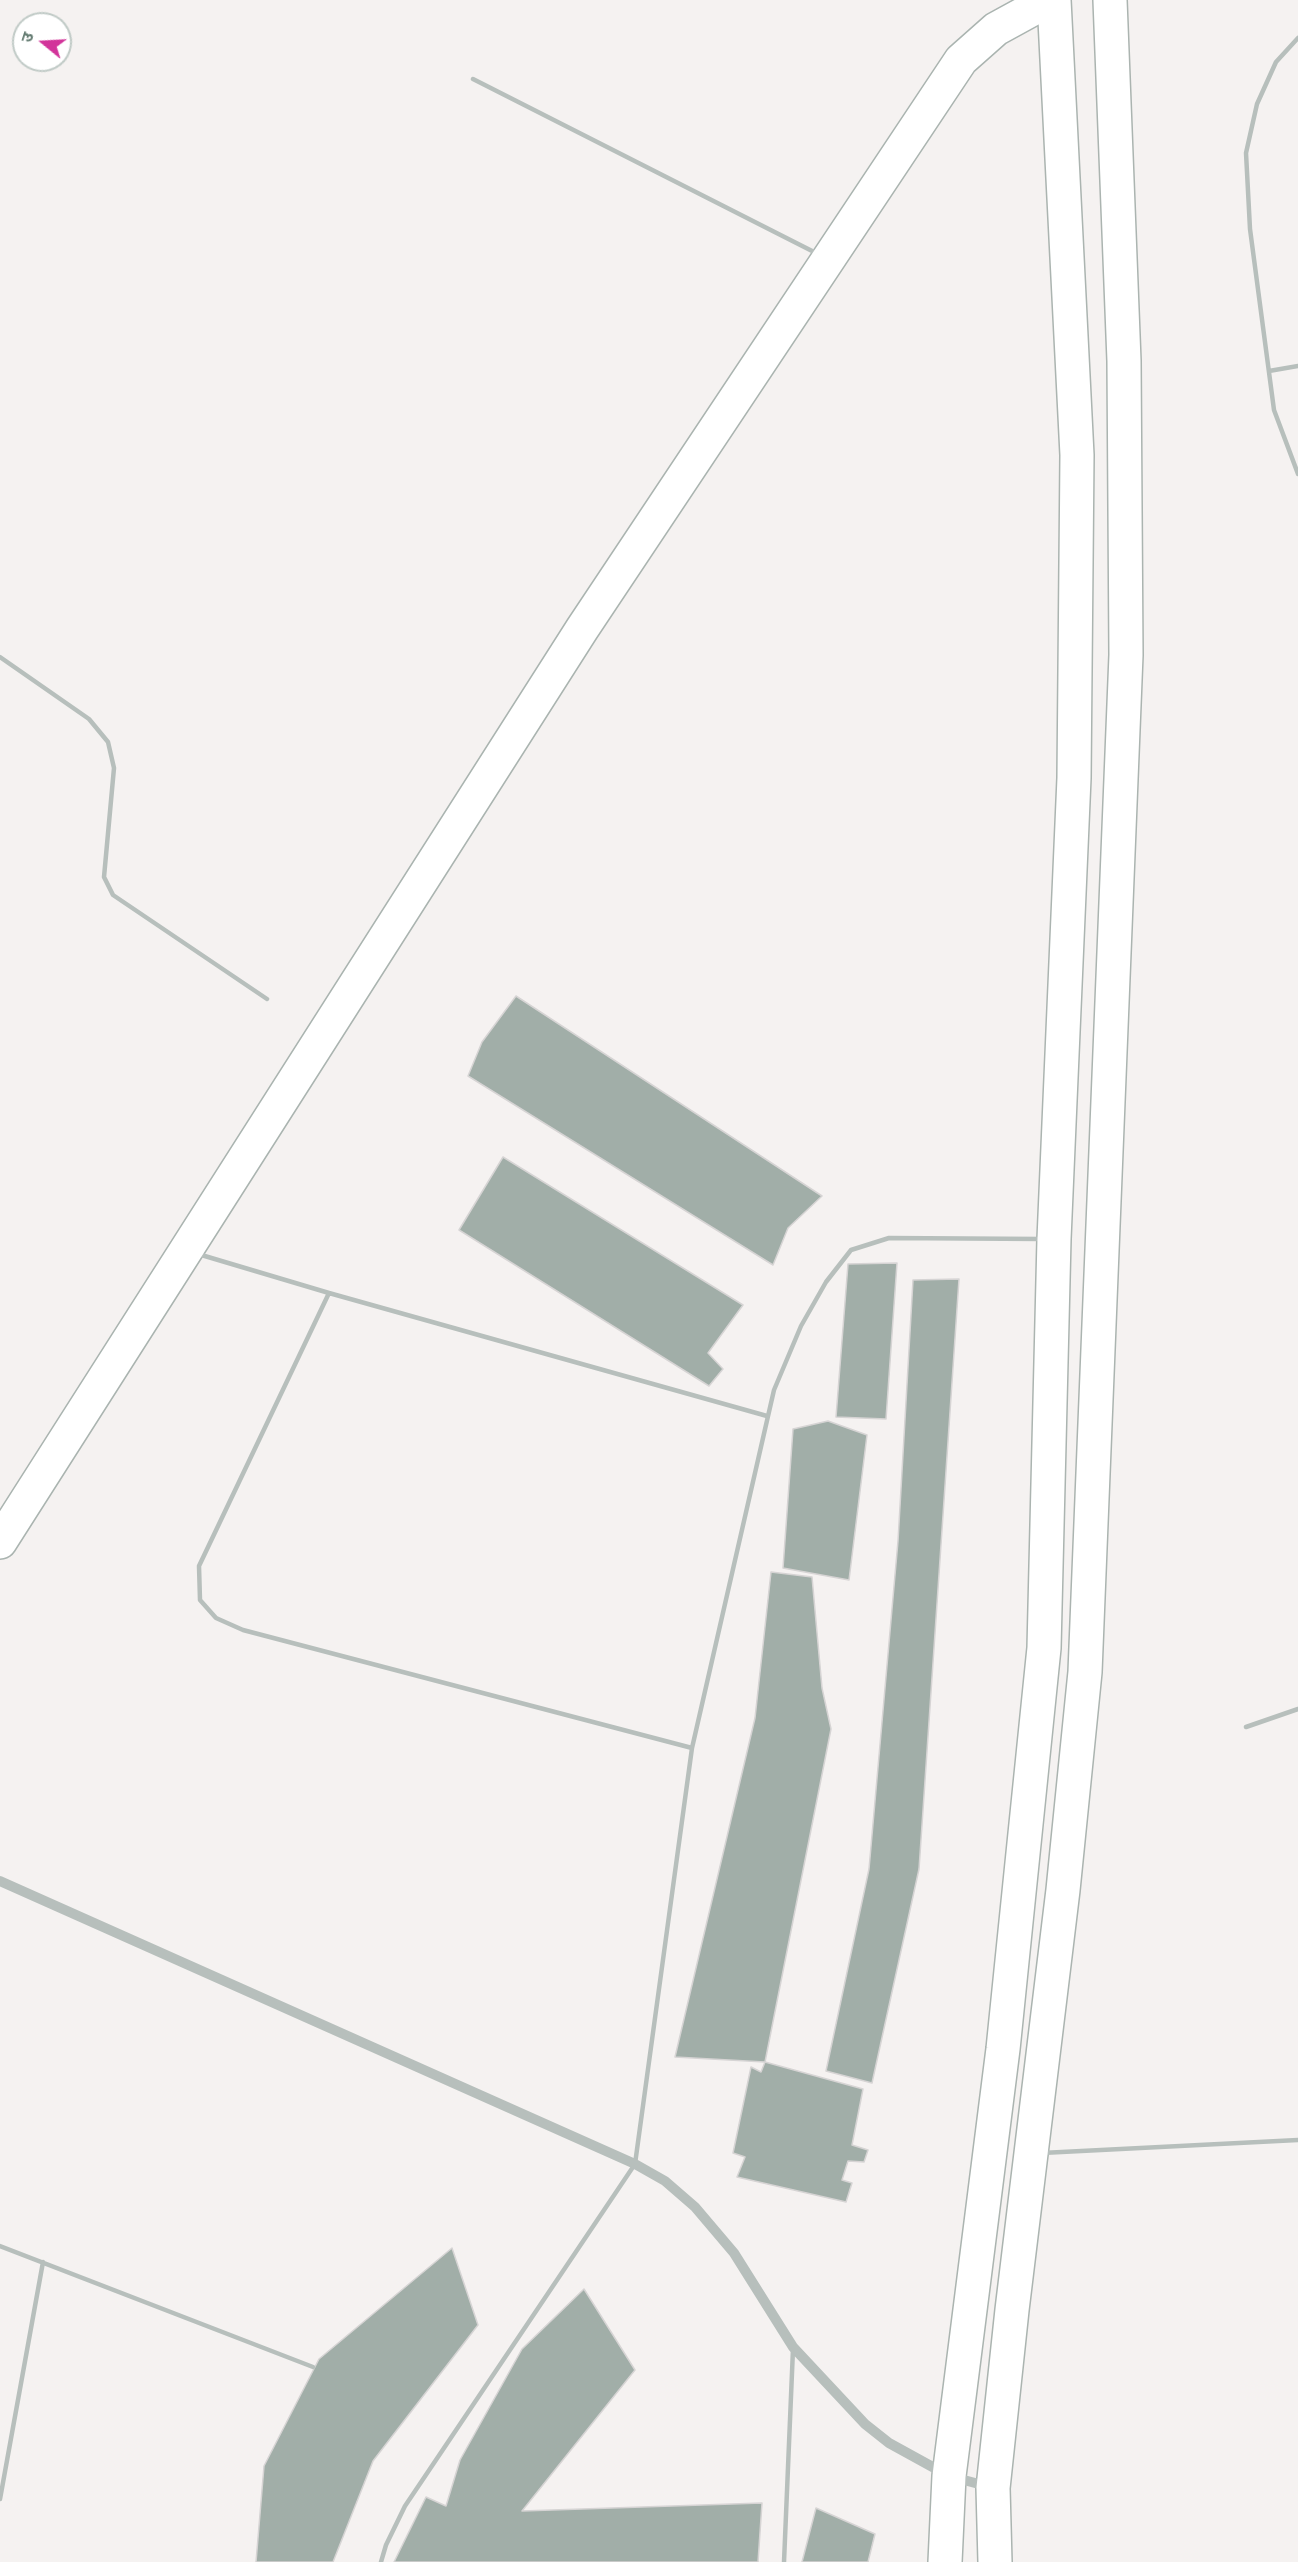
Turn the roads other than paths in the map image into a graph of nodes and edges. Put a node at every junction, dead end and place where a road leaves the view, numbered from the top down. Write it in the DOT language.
graph roads {
  1 [pos="1049,0"];
  2 [pos="1054,0"];
  3 [pos="1110,0"];
  4 [pos="1298,38"];
  5 [pos="473,79"];
  6 [pos="829,259"];
  7 [pos="1298,366"];
  8 [pos="1269,371"];
  9 [pos="1298,474"];
  10 [pos="0,657"];
  11 [pos="267,999"];
  12 [pos="1054,1239"];
  13 [pos="186,1250"];
  14 [pos="329,1293"];
  15 [pos="768,1416"];
  16 [pos="0,1542"];
  17 [pos="1298,1709"];
  18 [pos="1246,1727"];
  19 [pos="692,1748"];
  20 [pos="0,1881"];
  21 [pos="1298,2140"];
  22 [pos="1030,2154"];
  23 [pos="635,2164"];
  24 [pos="0,2246"];
  25 [pos="43,2262"];
  26 [pos="793,2347"];
  27 [pos="312,2367"];
  28 [pos="949,2476"];
  29 [pos="993,2488"];
  30 [pos="0,2499"];
  31 [pos="381,2562"];
  32 [pos="784,2562"];
  33 [pos="945,2562"];
  34 [pos="995,2562"];
  1 -- 6 [label="main road"];
  2 -- 12 [label="main road"];
  3 -- 22 [label="main road"];
  4 -- 8 [label="lane"];
  5 -- 6 [label="lane"];
  6 -- 13 [label="main road"];
  7 -- 8 [label="lane"];
  8 -- 9 [label="lane"];
  10 -- 11 [label="lane"];
  12 -- 15 [label="lane"];
  12 -- 28 [label="main road"];
  13 -- 14 [label="lane"];
  13 -- 16 [label="main road"];
  14 -- 15 [label="lane"];
  14 -- 19 [label="lane"];
  15 -- 19 [label="lane"];
  17 -- 18 [label="lane"];
  19 -- 23 [label="lane"];
  20 -- 23 [label="street"];
  21 -- 22 [label="lane"];
  22 -- 29 [label="main road"];
  23 -- 26 [label="street"];
  23 -- 31 [label="lane"];
  24 -- 25 [label="lane"];
  25 -- 27 [label="lane"];
  25 -- 30 [label="lane"];
  26 -- 28 [label="street"];
  26 -- 32 [label="lane"];
  28 -- 29 [label="street"];
  28 -- 33 [label="main road"];
  29 -- 34 [label="main road"];
}
